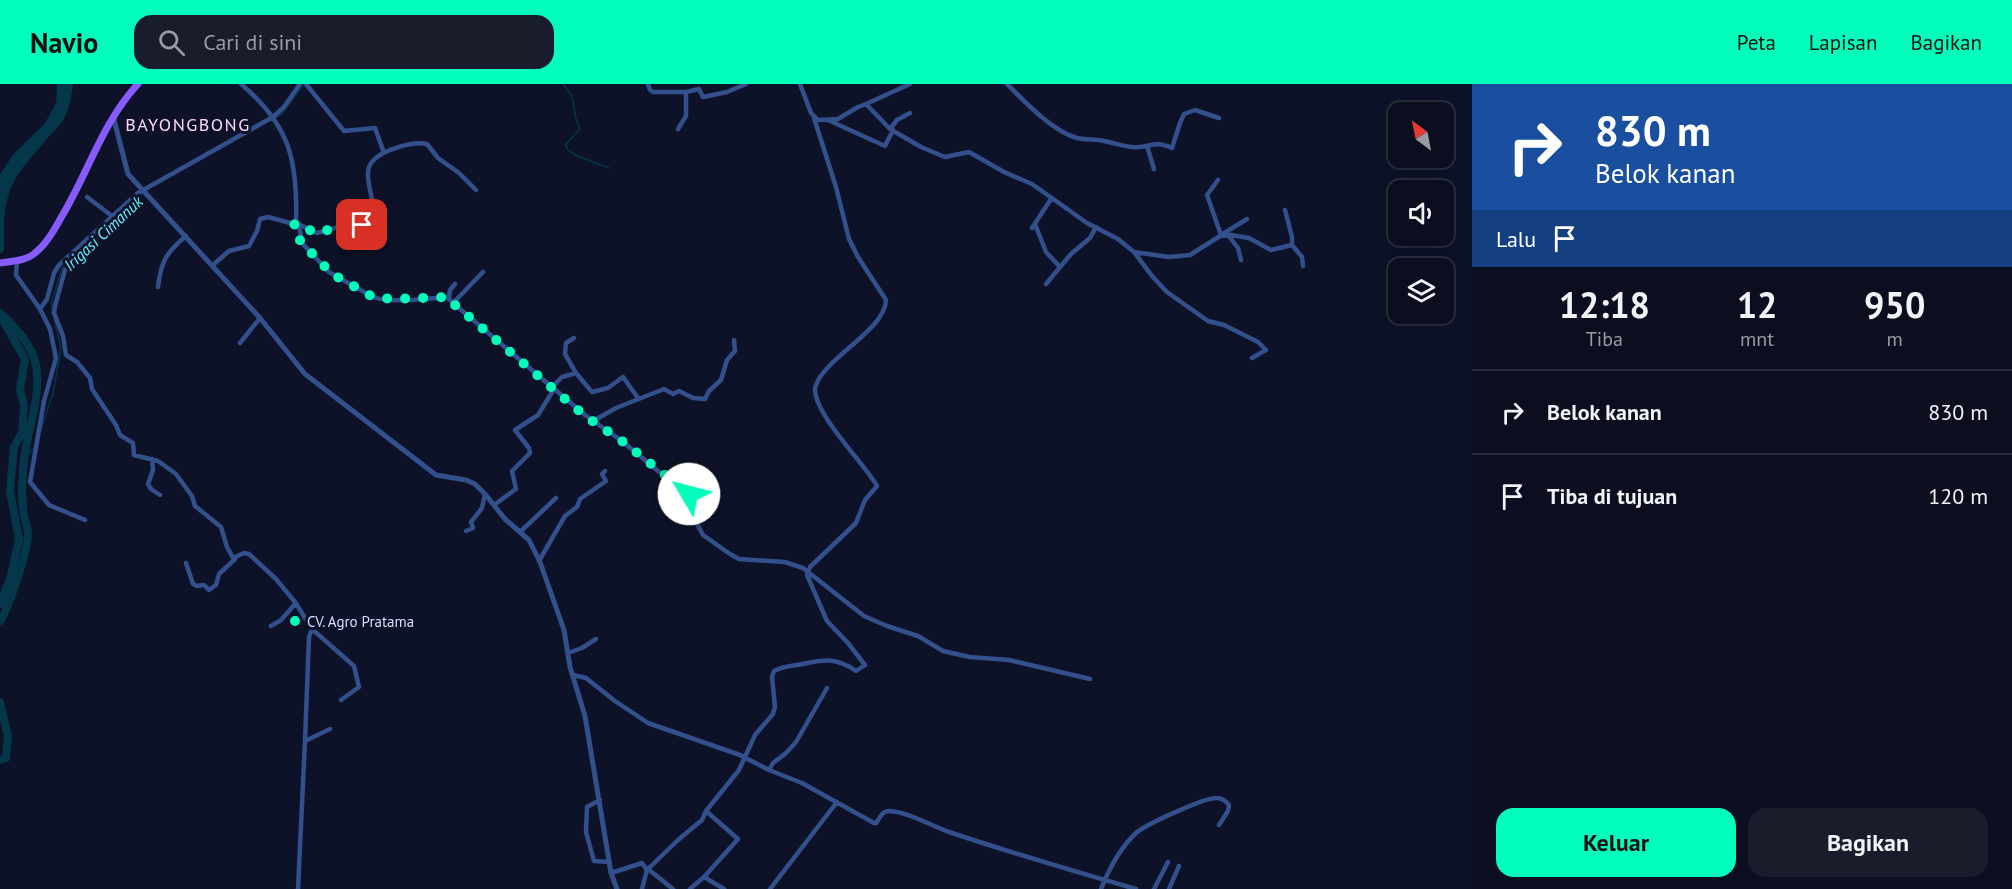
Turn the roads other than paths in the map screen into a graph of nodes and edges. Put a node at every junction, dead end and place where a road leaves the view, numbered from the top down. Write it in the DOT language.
graph roads {
  1 [pos="138,84"];
  2 [pos="241,84"];
  3 [pos="304,84"];
  4 [pos="648,84"];
  5 [pos="746,84"];
  6 [pos="800,84"];
  7 [pos="910,84"];
  8 [pos="1007,84"];
  9 [pos="686,92"];
  10 [pos="866,104"];
  11 [pos="910,113"];
  12 [pos="113,115"];
  13 [pos="814,118"];
  14 [pos="1219,118"];
  15 [pos="275,119"];
  16 [pos="828,120"];
  17 [pos="678,129"];
  18 [pos="891,129"];
  19 [pos="1147,146"];
  20 [pos="384,153"];
  21 [pos="1154,169"];
  22 [pos="1218,180"];
  23 [pos="476,190"];
  24 [pos="144,191"];
  25 [pos="87,197"];
  26 [pos="1051,199"];
  27 [pos="1285,210"];
  28 [pos="112,216"];
  29 [pos="1247,219"];
  30 [pos="295,224"];
  31 [pos="1096,227"];
  32 [pos="1221,235"];
  33 [pos="1228,235"];
  34 [pos="186,236"];
  35 [pos="89,241"];
  36 [pos="1292,245"];
  37 [pos="1134,252"];
  38 [pos="1241,260"];
  39 [pos="13,261"];
  40 [pos="0,263"];
  41 [pos="213,265"];
  42 [pos="1303,266"];
  43 [pos="1060,267"];
  44 [pos="483,272"];
  45 [pos="1046,284"];
  46 [pos="454,285"];
  47 [pos="158,287"];
  48 [pos="448,297"];
  49 [pos="453,303"];
  50 [pos="40,309"];
  51 [pos="260,318"];
  52 [pos="574,338"];
  53 [pos="734,340"];
  54 [pos="240,343"];
  55 [pos="61,353"];
  56 [pos="1252,358"];
  57 [pos="576,373"];
  58 [pos="553,388"];
  59 [pos="638,398"];
  60 [pos="593,421"];
  61 [pos="152,459"];
  62 [pos="605,471"];
  63 [pos="485,494"];
  64 [pos="160,495"];
  65 [pos="556,498"];
  66 [pos="494,505"];
  67 [pos="85,520"];
  68 [pos="466,531"];
  69 [pos="520,532"];
  70 [pos="235,559"];
  71 [pos="539,561"];
  72 [pos="186,562"];
  73 [pos="808,571"];
  74 [pos="296,603"];
  75 [pos="271,626"];
  76 [pos="312,630"];
  77 [pos="596,639"];
  78 [pos="568,653"];
  79 [pos="573,675"];
  80 [pos="1090,680"];
  81 [pos="827,688"];
  82 [pos="341,700"];
  83 [pos="330,729"];
  84 [pos="304,741"];
  85 [pos="745,759"];
  86 [pos="769,770"];
  87 [pos="600,800"];
  88 [pos="837,802"];
  89 [pos="706,811"];
  90 [pos="1220,825"];
  91 [pos="609,862"];
  92 [pos="1168,862"];
  93 [pos="1179,867"];
  94 [pos="648,870"];
  95 [pos="611,873"];
  96 [pos="704,877"];
  97 [pos="1107,881"];
  98 [pos="298,889"];
  99 [pos="617,889"];
  100 [pos="642,889"];
  101 [pos="673,889"];
  102 [pos="690,889"];
  103 [pos="724,889"];
  104 [pos="770,889"];
  105 [pos="1101,889"];
  106 [pos="1136,889"];
  107 [pos="1154,889"];
  108 [pos="1169,889"];
  1 -- 12 [label="main road"];
  2 -- 15 [label="street"];
  3 -- 15 [label="street"];
  3 -- 20 [label="street"];
  4 -- 9 [label="street"];
  5 -- 9 [label="street"];
  6 -- 13 [label="street"];
  7 -- 10 [label="street"];
  8 -- 19 [label="street"];
  9 -- 17 [label="street"];
  10 -- 16 [label="street"];
  10 -- 18 [label="street"];
  11 -- 18 [label="street"];
  12 -- 24 [label="street"];
  12 -- 39 [label="main road"];
  13 -- 16 [label="street"];
  13 -- 73 [label="street"];
  14 -- 19 [label="street"];
  15 -- 24 [label="street"];
  15 -- 30 [label="street"];
  16 -- 18 [label="street"];
  18 -- 26 [label="street"];
  19 -- 21 [label="street"];
  20 -- 23 [label="street"];
  20 -- 30 [label="street"];
  22 -- 32 [label="street"];
  24 -- 28 [label="street"];
  24 -- 34 [label="street"];
  25 -- 28 [label="street"];
  26 -- 31 [label="street"];
  26 -- 43 [label="street"];
  27 -- 36 [label="street"];
  28 -- 35 [label="street"];
  29 -- 32 [label="street"];
  30 -- 41 [label="street"];
  30 -- 48 [label="street"];
  31 -- 37 [label="street"];
  31 -- 43 [label="street"];
  32 -- 33 [label="street"];
  32 -- 37 [label="street"];
  33 -- 36 [label="street"];
  33 -- 38 [label="street"];
  34 -- 41 [label="street"];
  34 -- 47 [label="street"];
  35 -- 50 [label="street"];
  35 -- 55 [label="street"];
  36 -- 42 [label="street"];
  37 -- 56 [label="street"];
  39 -- 40 [label="main road"];
  39 -- 50 [label="street"];
  41 -- 51 [label="street"];
  43 -- 45 [label="street"];
  44 -- 49 [label="street"];
  46 -- 48 [label="street"];
  48 -- 49 [label="street"];
  49 -- 58 [label="street"];
  50 -- 55 [label="street"];
  51 -- 54 [label="street"];
  51 -- 63 [label="street"];
  52 -- 57 [label="street"];
  53 -- 59 [label="street"];
  55 -- 61 [label="street"];
  55 -- 67 [label="street"];
  57 -- 58 [label="street"];
  57 -- 59 [label="street"];
  58 -- 60 [label="street"];
  58 -- 66 [label="street"];
  59 -- 60 [label="street"];
  60 -- 73 [label="street"];
  61 -- 64 [label="street"];
  61 -- 70 [label="street"];
  62 -- 71 [label="street"];
  63 -- 66 [label="street"];
  63 -- 68 [label="street"];
  65 -- 69 [label="street"];
  66 -- 69 [label="street"];
  69 -- 71 [label="street"];
  70 -- 72 [label="street"];
  70 -- 74 [label="street"];
  71 -- 78 [label="street"];
  73 -- 80 [label="street"];
  73 -- 85 [label="street"];
  74 -- 75 [label="street"];
  74 -- 76 [label="street"];
  76 -- 82 [label="street"];
  76 -- 84 [label="street"];
  77 -- 78 [label="street"];
  78 -- 79 [label="street"];
  79 -- 85 [label="street"];
  79 -- 87 [label="street"];
  81 -- 86 [label="street"];
  83 -- 84 [label="street"];
  84 -- 98 [label="street"];
  85 -- 86 [label="street"];
  85 -- 89 [label="street"];
  86 -- 88 [label="street"];
  87 -- 91 [label="street"];
  87 -- 91 [label="street"];
  88 -- 97 [label="street"];
  88 -- 104 [label="street"];
  89 -- 94 [label="street"];
  89 -- 96 [label="street"];
  90 -- 97 [label="street"];
  91 -- 95 [label="street"];
  92 -- 107 [label="street"];
  93 -- 108 [label="street"];
  94 -- 95 [label="street"];
  94 -- 100 [label="street"];
  94 -- 101 [label="street"];
  95 -- 99 [label="street"];
  96 -- 102 [label="street"];
  96 -- 103 [label="street"];
  97 -- 105 [label="street"];
  97 -- 106 [label="street"];
}
